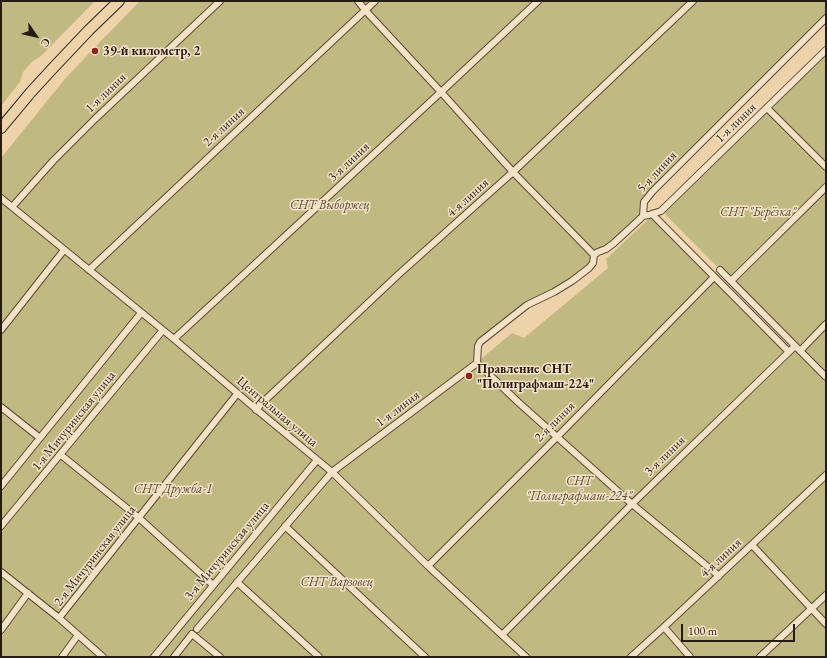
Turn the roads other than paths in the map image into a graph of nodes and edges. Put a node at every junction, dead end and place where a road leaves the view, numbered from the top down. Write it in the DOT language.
graph roads {
  1 [pos="119,1"];
  2 [pos="220,1"];
  3 [pos="358,1"];
  4 [pos="375,1"];
  5 [pos="538,1"];
  6 [pos="693,1"];
  7 [pos="365,10"];
  8 [pos="826,18"];
  9 [pos="826,50"];
  10 [pos="441,92"];
  11 [pos="767,108"];
  12 [pos="1,128"];
  13 [pos="826,167"];
  14 [pos="513,172"];
  15 [pos="826,187"];
  16 [pos="1,198"];
  17 [pos="12,206"];
  18 [pos="652,214"];
  19 [pos="643,216"];
  20 [pos="64,250"];
  21 [pos="594,255"];
  22 [pos="89,270"];
  23 [pos="720,270"];
  24 [pos="714,277"];
  25 [pos="731,281"];
  26 [pos="142,313"];
  27 [pos="826,324"];
  28 [pos="1,330"];
  29 [pos="163,330"];
  30 [pos="174,339"];
  31 [pos="797,348"];
  32 [pos="789,352"];
  33 [pos="477,363"];
  34 [pos="826,377"];
  35 [pos="237,394"];
  36 [pos="1,407"];
  37 [pos="256,410"];
  38 [pos="557,437"];
  39 [pos="40,438"];
  40 [pos="61,455"];
  41 [pos="317,460"];
  42 [pos="332,472"];
  43 [pos="826,475"];
  44 [pos="1,486"];
  45 [pos="632,504"];
  46 [pos="139,518"];
  47 [pos="1,526"];
  48 [pos="285,526"];
  49 [pos="752,544"];
  50 [pos="428,566"];
  51 [pos="1,572"];
  52 [pos="719,576"];
  53 [pos="237,582"];
  54 [pos="214,585"];
  55 [pos="28,593"];
  56 [pos="826,595"];
  57 [pos="812,609"];
  58 [pos="59,618"];
  59 [pos="826,624"];
  60 [pos="664,627"];
  61 [pos="1,630"];
  62 [pos="194,632"];
  63 [pos="78,635"];
  64 [pos="502,635"];
  65 [pos="62,657"];
  66 [pos="103,657"];
  67 [pos="154,657"];
  68 [pos="174,657"];
  69 [pos="220,657"];
  70 [pos="319,657"];
  71 [pos="425,657"];
  72 [pos="526,657"];
  73 [pos="631,657"];
  74 [pos="690,657"];
  75 [pos="760,657"];
  1 -- 12 [label="main road"];
  2 -- 17 [label="street, 1-я линия"];
  3 -- 7 [label="street"];
  4 -- 7 [label="street, 2-я линия"];
  5 -- 10 [label="street, 3-я линия"];
  6 -- 14 [label="street, 4-я линия"];
  7 -- 10 [label="street"];
  7 -- 22 [label="street, 2-я линия"];
  8 -- 19 [label="street, 5-я линия"];
  9 -- 11 [label="street, 1-я линия"];
  10 -- 14 [label="street"];
  10 -- 30 [label="street, 3-я линия"];
  11 -- 13 [label="street"];
  11 -- 18 [label="street, 1-я линия"];
  14 -- 21 [label="street"];
  14 -- 37 [label="street, 4-я линия"];
  15 -- 25 [label="street"];
  16 -- 17 [label="street, Центральная улица"];
  17 -- 20 [label="street, Центральная улица"];
  18 -- 19 [label="street"];
  18 -- 24 [label="street"];
  19 -- 21 [label="street"];
  20 -- 22 [label="street, Центральная улица"];
  20 -- 28 [label="street"];
  21 -- 33 [label="street"];
  22 -- 26 [label="street, Центральная улица"];
  23 -- 25 [label="street"];
  24 -- 32 [label="street"];
  24 -- 38 [label="street, 2-я линия"];
  25 -- 31 [label="street"];
  26 -- 29 [label="street, Центральная улица"];
  26 -- 39 [label="street"];
  27 -- 31 [label="street, 3-я линия"];
  29 -- 30 [label="street, Центральная улица"];
  29 -- 40 [label="street, 1-я Мичуринская улица"];
  30 -- 35 [label="street, Центральная улица"];
  31 -- 32 [label="street, 3-я линия"];
  31 -- 34 [label="street"];
  32 -- 45 [label="street, 3-я линия"];
  33 -- 38 [label="street"];
  33 -- 42 [label="street, 1-я линия"];
  35 -- 37 [label="street, Центральная улица"];
  35 -- 46 [label="street, 2-я Мичуринская улица"];
  36 -- 39 [label="street"];
  37 -- 41 [label="street, Центральная улица"];
  38 -- 45 [label="street"];
  38 -- 50 [label="street, 2-я линия"];
  39 -- 44 [label="street"];
  40 -- 46 [label="street"];
  40 -- 47 [label="street, 1-я Мичуринская улица"];
  41 -- 42 [label="street, Центральная улица"];
  41 -- 54 [label="street, 3-я Мичуринская улица"];
  42 -- 48 [label="street, 1-я линия"];
  42 -- 50 [label="street, Центральная улица"];
  43 -- 49 [label="street, 4-я линия"];
  45 -- 52 [label="street"];
  45 -- 64 [label="street, 3-я линия"];
  46 -- 54 [label="street"];
  46 -- 58 [label="street, 2-я Мичуринская улица"];
  48 -- 53 [label="street, 1-я линия"];
  48 -- 71 [label="street"];
  49 -- 52 [label="street, 4-я линия"];
  49 -- 57 [label="street"];
  50 -- 64 [label="street, Центральная улица"];
  51 -- 55 [label="street"];
  52 -- 60 [label="street, 4-я линия"];
  53 -- 62 [label="street, 1-я линия"];
  53 -- 70 [label="street"];
  54 -- 67 [label="street, 3-я Мичуринская улица"];
  55 -- 58 [label="street"];
  55 -- 61 [label="street"];
  56 -- 57 [label="street"];
  57 -- 59 [label="street"];
  57 -- 75 [label="street"];
  58 -- 63 [label="street"];
  60 -- 73 [label="street, 4-я линия"];
  60 -- 74 [label="street"];
  62 -- 68 [label="street, 1-я линия"];
  62 -- 69 [label="street"];
  63 -- 65 [label="street"];
  63 -- 66 [label="street"];
  64 -- 72 [label="street, Центральная улица"];
}
